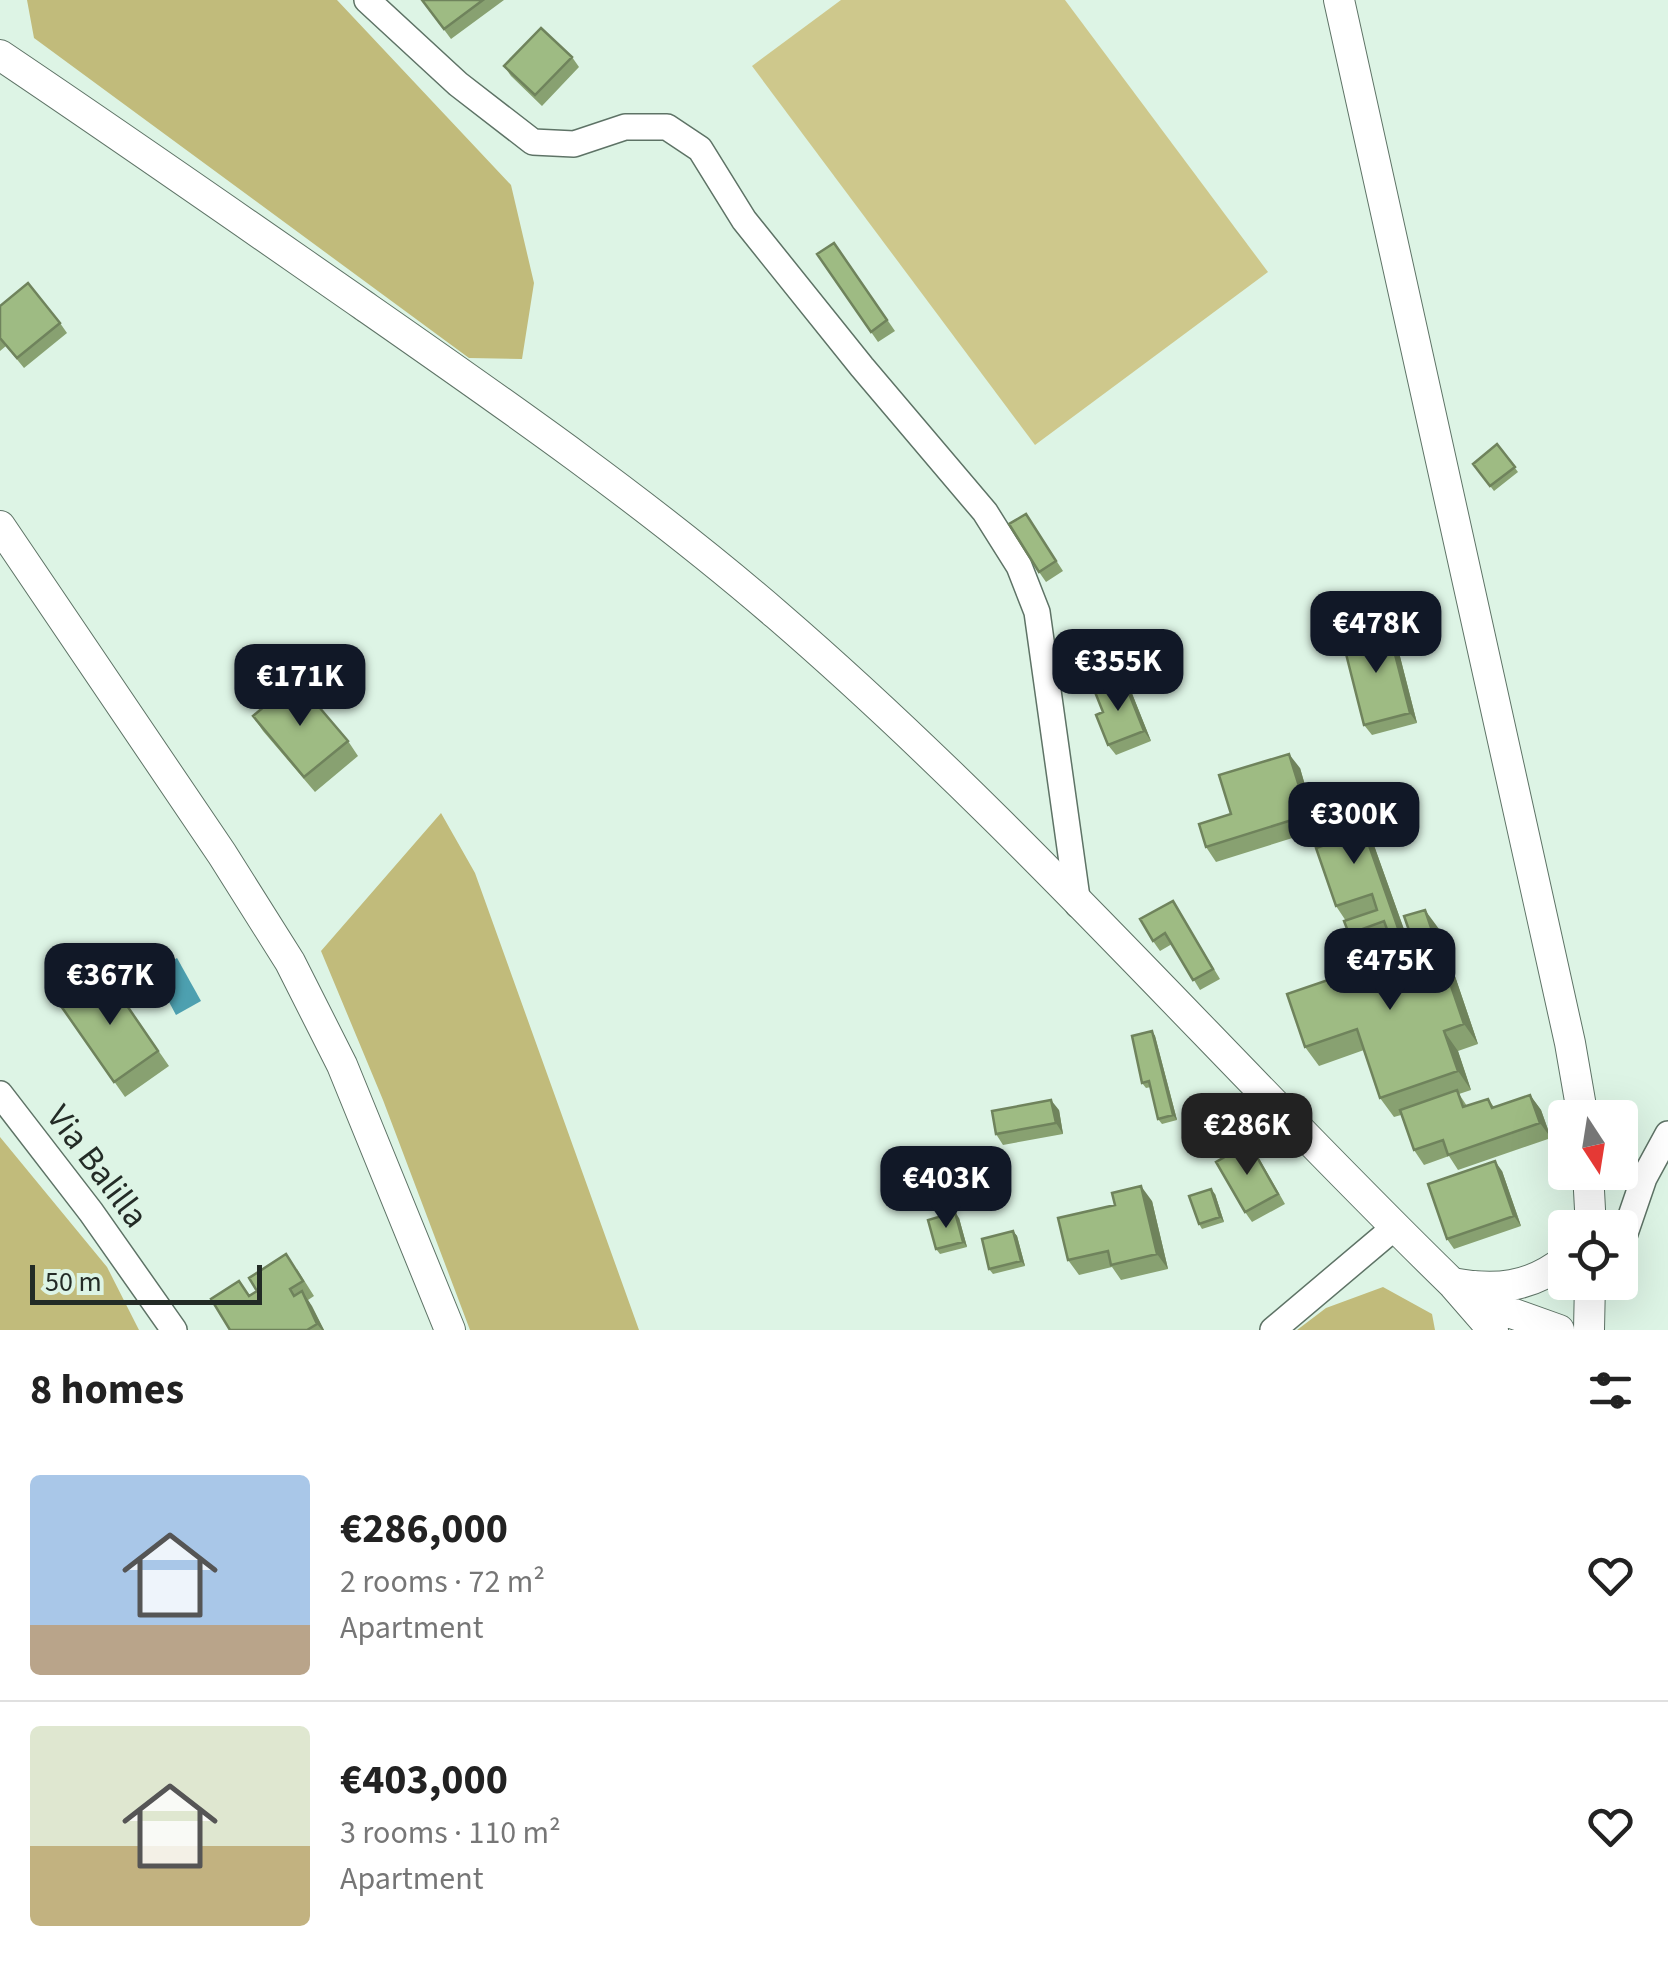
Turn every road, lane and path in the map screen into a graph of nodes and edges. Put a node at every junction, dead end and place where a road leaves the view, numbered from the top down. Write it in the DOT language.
graph roads {
  1 [pos="367,0"];
  2 [pos="1340,0"];
  3 [pos="0,54"];
  4 [pos="0,526"];
  5 [pos="1078,905"];
  6 [pos="0,1094"];
  7 [pos="1580,1100"];
  8 [pos="1668,1134"];
  9 [pos="1633,1210"];
  10 [pos="1394,1227"];
  11 [pos="1548,1271"];
  12 [pos="1452,1283"];
  13 [pos="1591,1300"];
  14 [pos="174,1330"];
  15 [pos="450,1330"];
  16 [pos="1273,1330"];
  17 [pos="1492,1330"];
  18 [pos="1559,1330"];
  19 [pos="1588,1330"];
  1 -- 5 [label="street"];
  2 -- 7 [label="street"];
  3 -- 5 [label="street"];
  4 -- 15 [label="street"];
  5 -- 10 [label="street"];
  6 -- 14 [label="street, Via Balilla"];
  8 -- 9 [label="street"];
  10 -- 12 [label="street"];
  10 -- 16 [label="street"];
  11 -- 12 [label="street"];
  12 -- 17 [label="street"];
  12 -- 18 [label="street"];
  13 -- 19 [label="street"];
}
